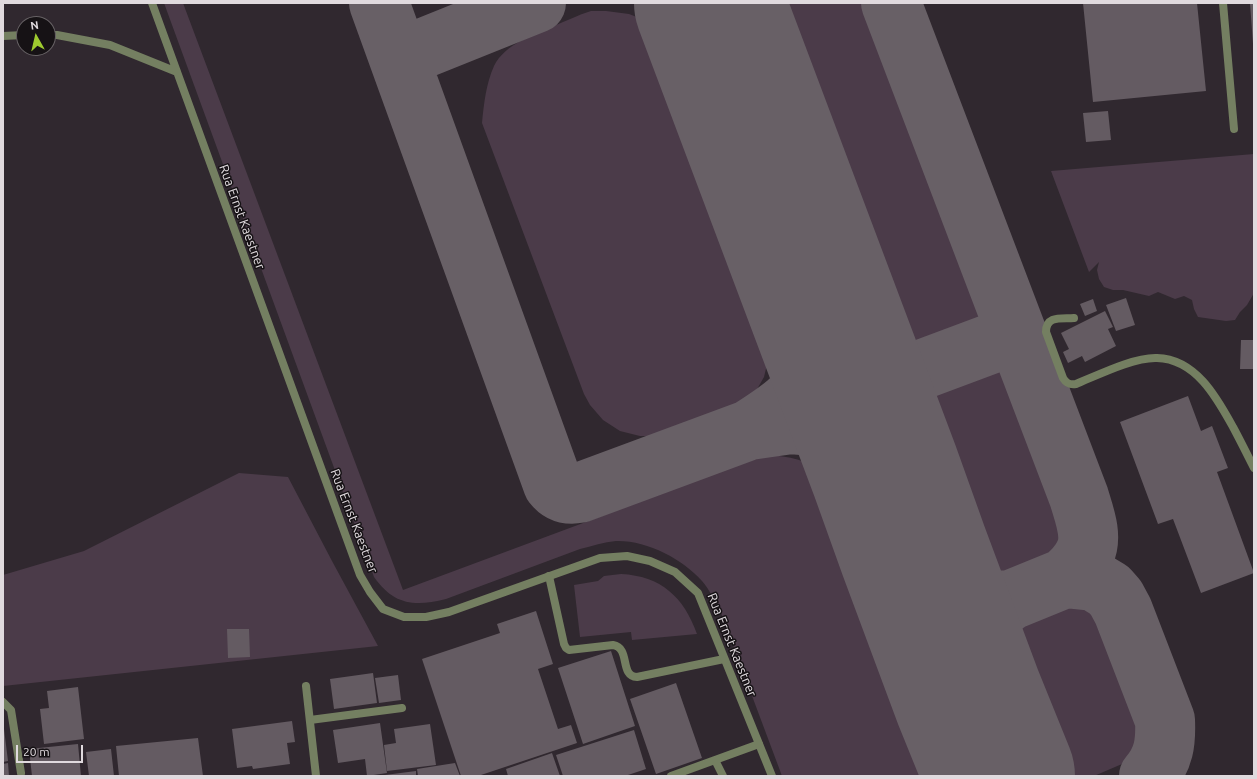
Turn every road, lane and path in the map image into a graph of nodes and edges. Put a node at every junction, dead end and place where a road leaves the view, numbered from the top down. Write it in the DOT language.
graph roads {
  1 [pos="152,3"];
  2 [pos="1223,3"];
  3 [pos="56,35"];
  4 [pos="3,36"];
  5 [pos="16,36"];
  6 [pos="177,72"];
  7 [pos="1234,129"];
  8 [pos="1074,318"];
  9 [pos="1254,468"];
  10 [pos="549,576"];
  11 [pos="724,659"];
  12 [pos="306,686"];
  13 [pos="3,702"];
  14 [pos="402,708"];
  15 [pos="310,720"];
  16 [pos="759,744"];
  17 [pos="715,760"];
  18 [pos="21,773"];
  19 [pos="316,776"];
  20 [pos="670,776"];
  21 [pos="723,776"];
  22 [pos="772,776"];
  1 -- 6 [label="street, Rua Ernst Kaestner"];
  2 -- 7 [label="street"];
  3 -- 6 [label="street"];
  4 -- 5 [label="street"];
  6 -- 10 [label="street, Rua Ernst Kaestner"];
  8 -- 9 [label="street"];
  10 -- 11 [label="street, Rua Ernst Kaestner"];
  10 -- 11 [label="street"];
  11 -- 16 [label="street, Rua Ernst Kaestner"];
  12 -- 15 [label="street"];
  13 -- 18 [label="street"];
  14 -- 15 [label="street"];
  15 -- 19 [label="street"];
  16 -- 17 [label="street"];
  16 -- 22 [label="street, Rua Ernst Kaestner"];
  17 -- 20 [label="street"];
  17 -- 21 [label="street"];
}
